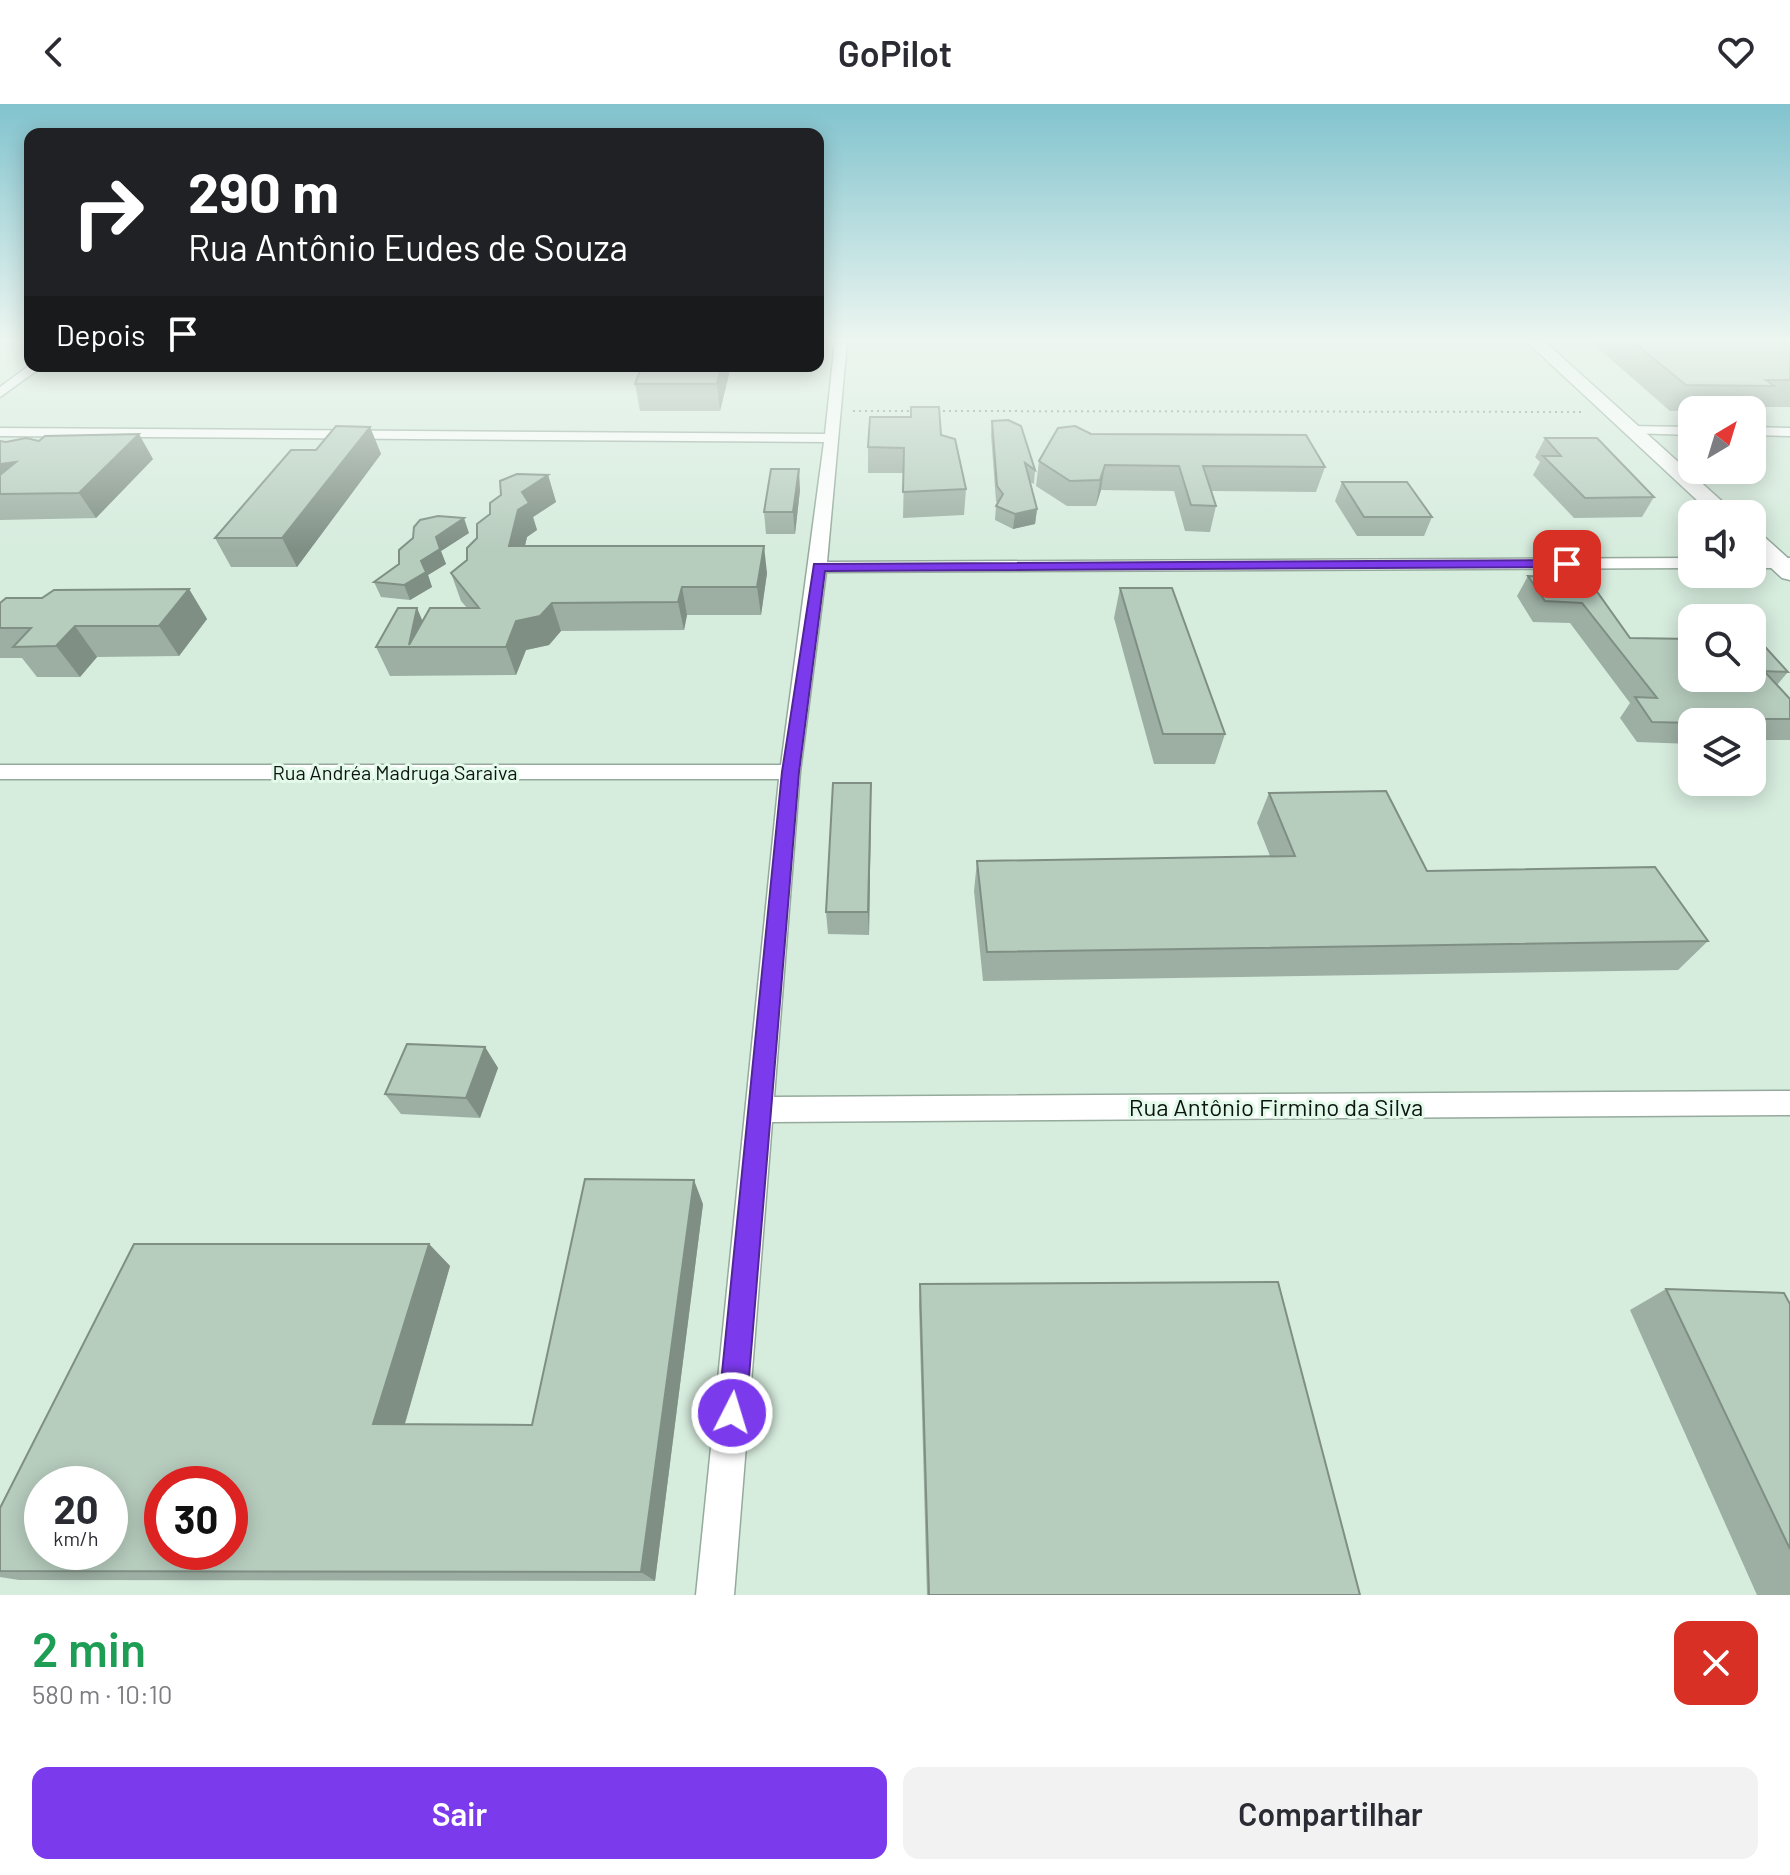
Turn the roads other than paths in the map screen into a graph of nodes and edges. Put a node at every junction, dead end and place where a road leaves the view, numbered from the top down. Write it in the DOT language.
graph roads {
  1 [pos="834,411"];
  2 [pos="1611,411"];
  3 [pos="1633,411"];
  4 [pos="1631,429"];
  5 [pos="1655,430"];
  6 [pos="1678,431"];
  7 [pos="1766,431"];
  8 [pos="0,432"];
  9 [pos="1790,432"];
  10 [pos="831,438"];
  11 [pos="1678,451"];
  12 [pos="1715,484"];
  13 [pos="1710,500"];
  14 [pos="1733,500"];
  15 [pos="1766,535"];
  16 [pos="1766,548"];
  17 [pos="1787,562"];
  18 [pos="1678,563"];
  19 [pos="1766,563"];
  20 [pos="818,567"];
  21 [pos="0,772"];
  22 [pos="790,772"];
  23 [pos="1790,1103"];
  24 [pos="761,1110"];
  25 [pos="715,1595"];
  1 -- 10 [label="street"];
  2 -- 4 [label="street"];
  3 -- 5 [label="street"];
  4 -- 5 [label="street"];
  4 -- 13 [label="street"];
  5 -- 6 [label="street"];
  5 -- 11 [label="street"];
  7 -- 9 [label="street"];
  8 -- 10 [label="street"];
  10 -- 20 [label="street"];
  12 -- 14 [label="street"];
  15 -- 17 [label="street"];
  16 -- 17 [label="street"];
  17 -- 19 [label="street"];
  18 -- 20 [label="street"];
  20 -- 22 [label="street"];
  21 -- 22 [label="street, Rua Andréa Madruga Saraiva"];
  22 -- 24 [label="street"];
  23 -- 24 [label="street, Rua Antônio Firmino da Silva"];
  24 -- 25 [label="street"];
}
